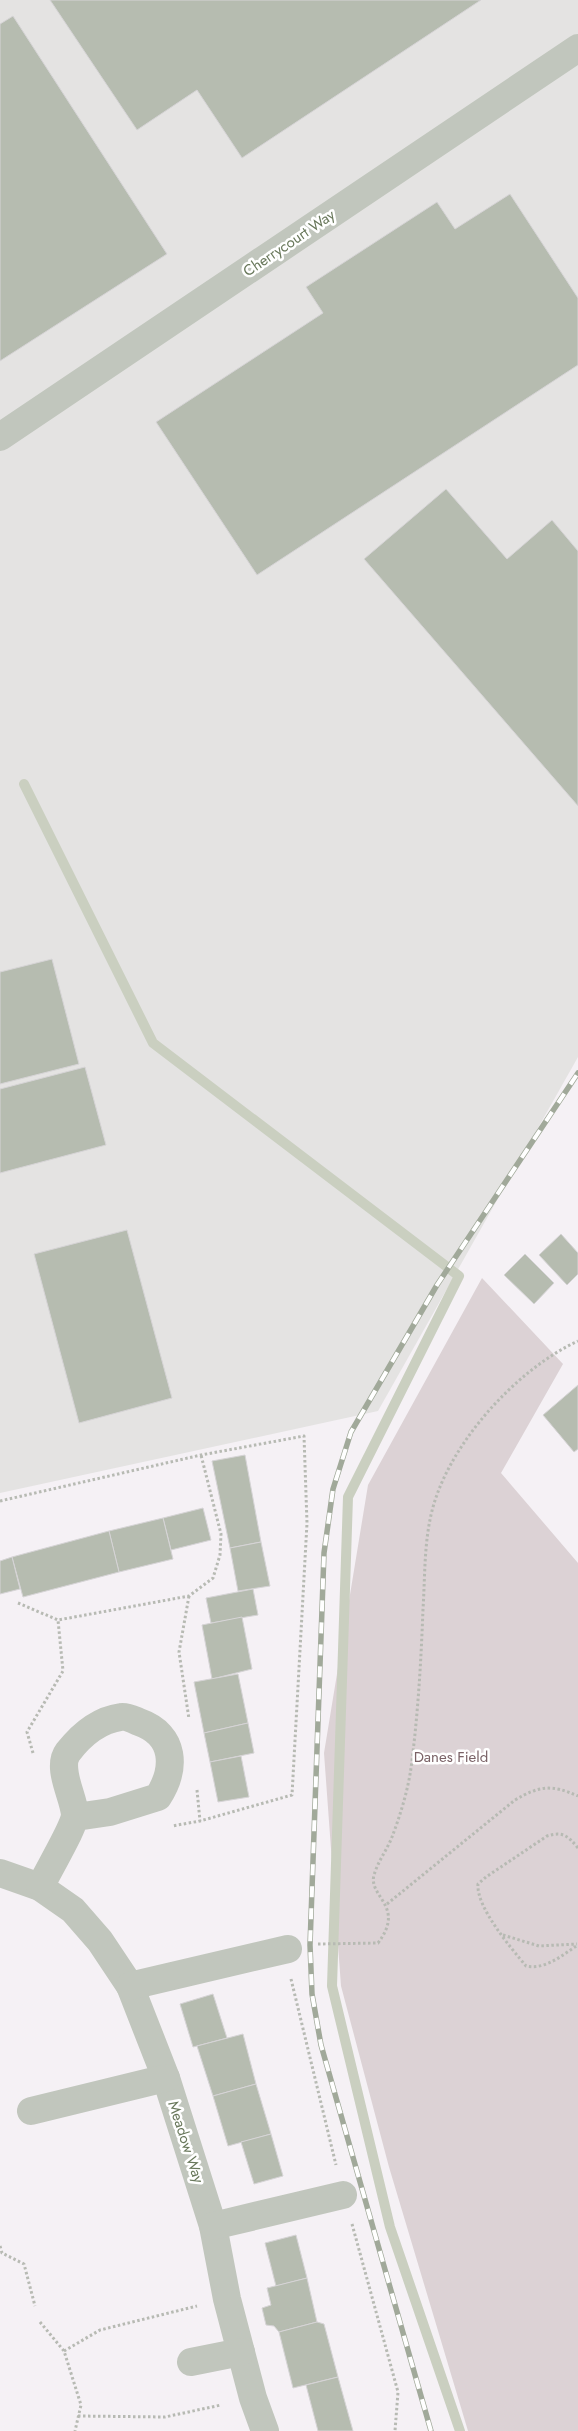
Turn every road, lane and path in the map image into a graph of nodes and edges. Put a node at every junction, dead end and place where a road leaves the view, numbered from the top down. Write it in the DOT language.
graph roads {
  1 [pos="578,48"];
  2 [pos="0,437"];
  3 [pos="578,1341"];
  4 [pos="201,1454"];
  5 [pos="0,1501"];
  6 [pos="189,1596"];
  7 [pos="18,1603"];
  8 [pos="190,1724"];
  9 [pos="197,1782"];
  10 [pos="578,1796"];
  11 [pos="142,1803"];
  12 [pos="76,1817"];
  13 [pos="200,1821"];
  14 [pos="578,1848"];
  15 [pos="0,1873"];
  16 [pos="40,1887"];
  17 [pos="386,1904"];
  18 [pos="503,1934"];
  19 [pos="578,1944"];
  20 [pos="299,1947"];
  21 [pos="130,1986"];
  22 [pos="166,2078"];
  23 [pos="31,2111"];
  24 [pos="343,2194"];
  25 [pos="213,2226"];
  26 [pos="0,2246"];
  27 [pos="1,2253"];
  28 [pos="227,2299"];
  29 [pos="35,2306"];
  30 [pos="40,2322"];
  31 [pos="64,2351"];
  32 [pos="241,2352"];
  33 [pos="191,2362"];
  34 [pos="253,2398"];
  35 [pos="78,2416"];
  36 [pos="75,2431"];
  37 [pos="265,2431"];
  1 -- 2 [label="street, Cherrycourt Way"];
  3 -- 17 [label="path"];
  4 -- 5 [label="path"];
  4 -- 6 [label="path"];
  4 -- 13 [label="path"];
  6 -- 7 [label="path"];
  6 -- 8 [label="path"];
  9 -- 13 [label="path"];
  10 -- 17 [label="path"];
  11 -- 12 [label="street"];
  11 -- 12 [label="street"];
  11 -- 13 [label="path"];
  12 -- 16 [label="street"];
  14 -- 18 [label="path"];
  15 -- 16 [label="street, Meadow Way"];
  16 -- 21 [label="street, Meadow Way"];
  17 -- 20 [label="path"];
  18 -- 19 [label="path"];
  18 -- 19 [label="path"];
  20 -- 21 [label="street"];
  21 -- 22 [label="street, Meadow Way"];
  22 -- 23 [label="street"];
  22 -- 25 [label="street, Meadow Way"];
  24 -- 25 [label="street"];
  25 -- 28 [label="street, Meadow Way"];
  26 -- 27 [label="path"];
  27 -- 29 [label="path"];
  28 -- 31 [label="path"];
  28 -- 32 [label="street, Meadow Way"];
  30 -- 31 [label="path"];
  31 -- 35 [label="path"];
  32 -- 33 [label="street"];
  32 -- 34 [label="street, Meadow Way"];
  34 -- 35 [label="path"];
  34 -- 37 [label="street, Meadow Way"];
  35 -- 36 [label="path"];
}
